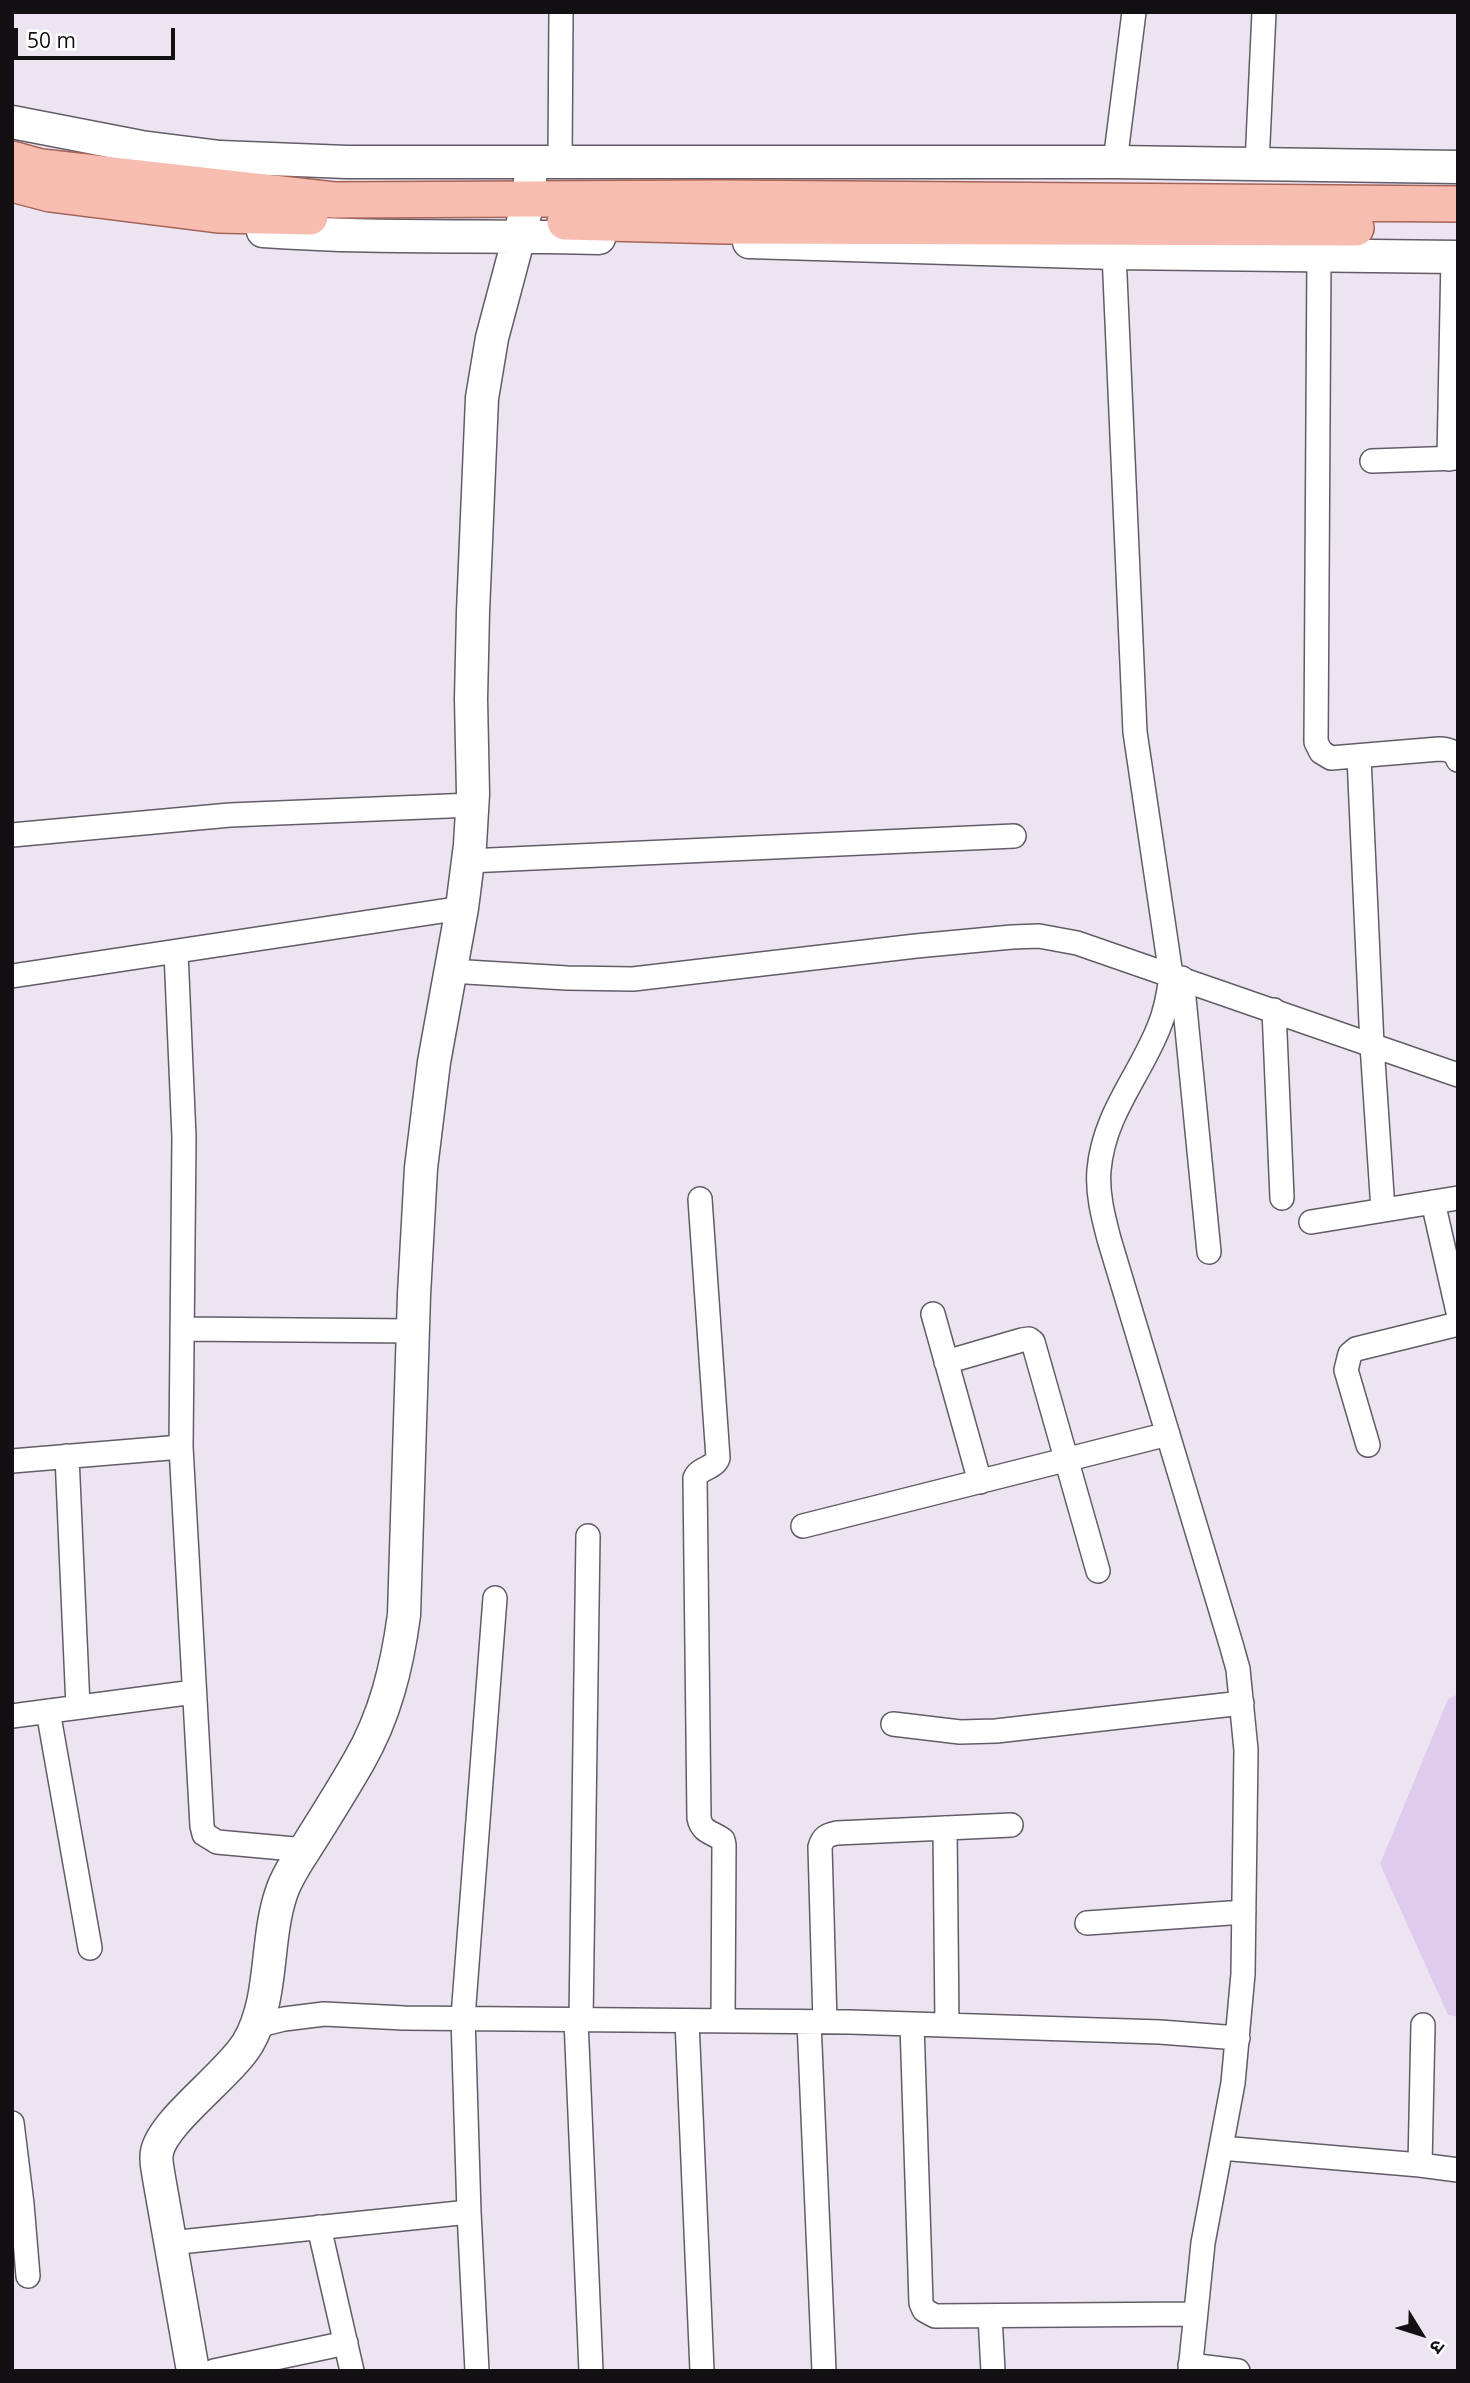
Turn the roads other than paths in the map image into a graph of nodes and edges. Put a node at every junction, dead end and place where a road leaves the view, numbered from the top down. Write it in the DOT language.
graph roads {
  1 [pos="561,12"];
  2 [pos="1134,12"];
  3 [pos="1264,12"];
  4 [pos="12,122"];
  5 [pos="12,159"];
  6 [pos="545,162"];
  7 [pos="1115,162"];
  8 [pos="1256,164"];
  9 [pos="1458,167"];
  10 [pos="12,184"];
  11 [pos="12,201"];
  12 [pos="1458,204"];
  13 [pos="524,219"];
  14 [pos="1456,247"];
  15 [pos="1114,253"];
  16 [pos="1319,255"];
  17 [pos="1454,458"];
  18 [pos="1372,461"];
  19 [pos="1359,757"];
  20 [pos="1458,760"];
  21 [pos="472,805"];
  22 [pos="13,832"];
  23 [pos="1014,836"];
  24 [pos="468,861"];
  25 [pos="462,908"];
  26 [pos="176,952"];
  27 [pos="450,971"];
  28 [pos="12,976"];
  29 [pos="1177,976"];
  30 [pos="1273,1010"];
  31 [pos="1372,1045"];
  32 [pos="1458,1075"];
  33 [pos="1282,1198"];
  34 [pos="1458,1198"];
  35 [pos="700,1199"];
  36 [pos="1433,1202"];
  37 [pos="1383,1210"];
  38 [pos="1311,1222"];
  39 [pos="1209,1252"];
  40 [pos="1458,1312"];
  41 [pos="933,1314"];
  42 [pos="1458,1324"];
  43 [pos="182,1329"];
  44 [pos="413,1331"];
  45 [pos="946,1362"];
  46 [pos="1168,1434"];
  47 [pos="1368,1445"];
  48 [pos="181,1447"];
  49 [pos="67,1456"];
  50 [pos="1067,1460"];
  51 [pos="12,1461"];
  52 [pos="980,1482"];
  53 [pos="803,1526"];
  54 [pos="588,1536"];
  55 [pos="1098,1571"];
  56 [pos="495,1598"];
  57 [pos="194,1692"];
  58 [pos="1242,1703"];
  59 [pos="78,1707"];
  60 [pos="48,1711"];
  61 [pos="12,1716"];
  62 [pos="893,1724"];
  63 [pos="1011,1825"];
  64 [pos="945,1828"];
  65 [pos="305,1850"];
  66 [pos="1244,1912"];
  67 [pos="1087,1923"];
  68 [pos="90,1948"];
  69 [pos="463,2017"];
  70 [pos="579,2020"];
  71 [pos="687,2021"];
  72 [pos="723,2021"];
  73 [pos="817,2022"];
  74 [pos="912,2024"];
  75 [pos="947,2025"];
  76 [pos="1423,2025"];
  77 [pos="256,2026"];
  78 [pos="1238,2038"];
  79 [pos="12,2123"];
  80 [pos="1221,2148"];
  81 [pos="1420,2165"];
  82 [pos="1458,2170"];
  83 [pos="469,2212"];
  84 [pos="319,2227"];
  85 [pos="170,2243"];
  86 [pos="28,2276"];
  87 [pos="1195,2314"];
  88 [pos="990,2316"];
  89 [pos="346,2343"];
  90 [pos="1190,2368"];
  91 [pos="193,2371"];
  92 [pos="214,2371"];
  93 [pos="352,2371"];
  94 [pos="477,2371"];
  95 [pos="591,2371"];
  96 [pos="702,2371"];
  97 [pos="824,2371"];
  98 [pos="993,2371"];
  99 [pos="1238,2371"];
  1 -- 6 [label="street"];
  2 -- 7 [label="street"];
  3 -- 8 [label="street"];
  4 -- 6 [label="main road"];
  5 -- 13 [label="main road"];
  6 -- 7 [label="main road"];
  6 -- 13 [label="main road"];
  7 -- 8 [label="main road"];
  8 -- 9 [label="main road"];
  10 -- 13 [label="main road"];
  11 -- 13 [label="main road"];
  12 -- 13 [label="main road"];
  13 -- 14 [label="main road"];
  13 -- 15 [label="main road"];
  13 -- 21 [label="main road"];
  14 -- 16 [label="main road"];
  14 -- 17 [label="street"];
  15 -- 16 [label="main road"];
  15 -- 29 [label="street"];
  16 -- 19 [label="street"];
  17 -- 18 [label="street"];
  19 -- 20 [label="street"];
  19 -- 31 [label="street"];
  21 -- 22 [label="street"];
  21 -- 24 [label="main road"];
  23 -- 24 [label="street"];
  24 -- 25 [label="main road"];
  25 -- 26 [label="street"];
  25 -- 27 [label="main road"];
  26 -- 28 [label="street"];
  26 -- 43 [label="street"];
  27 -- 29 [label="street"];
  27 -- 44 [label="main road"];
  29 -- 30 [label="street"];
  29 -- 39 [label="street"];
  29 -- 46 [label="street"];
  30 -- 31 [label="street"];
  30 -- 33 [label="street"];
  31 -- 32 [label="street"];
  31 -- 37 [label="street"];
  34 -- 36 [label="street"];
  35 -- 72 [label="street"];
  36 -- 37 [label="street"];
  36 -- 40 [label="street"];
  37 -- 38 [label="street"];
  41 -- 45 [label="street"];
  42 -- 47 [label="street"];
  43 -- 44 [label="street"];
  43 -- 48 [label="street"];
  44 -- 65 [label="main road"];
  45 -- 50 [label="street"];
  45 -- 52 [label="street"];
  46 -- 50 [label="street"];
  46 -- 58 [label="street"];
  48 -- 49 [label="street"];
  48 -- 57 [label="street"];
  49 -- 51 [label="street"];
  49 -- 59 [label="street"];
  50 -- 52 [label="street"];
  50 -- 55 [label="street"];
  52 -- 53 [label="street"];
  54 -- 70 [label="street"];
  56 -- 69 [label="street"];
  57 -- 59 [label="street"];
  57 -- 65 [label="street"];
  58 -- 62 [label="street"];
  58 -- 66 [label="street"];
  59 -- 60 [label="street"];
  60 -- 61 [label="street"];
  60 -- 68 [label="street"];
  63 -- 64 [label="street"];
  64 -- 73 [label="street"];
  64 -- 75 [label="street"];
  65 -- 77 [label="main road"];
  66 -- 67 [label="street"];
  66 -- 78 [label="street"];
  69 -- 70 [label="street"];
  69 -- 77 [label="street"];
  69 -- 83 [label="street"];
  70 -- 71 [label="street"];
  70 -- 95 [label="street"];
  71 -- 72 [label="street"];
  71 -- 96 [label="street"];
  72 -- 73 [label="street"];
  73 -- 74 [label="street"];
  73 -- 97 [label="street"];
  74 -- 75 [label="street"];
  74 -- 88 [label="street"];
  75 -- 78 [label="street"];
  76 -- 81 [label="street"];
  77 -- 85 [label="main road"];
  78 -- 80 [label="street"];
  79 -- 86 [label="street"];
  80 -- 81 [label="street"];
  80 -- 87 [label="street"];
  81 -- 82 [label="street"];
  83 -- 84 [label="street"];
  83 -- 94 [label="street"];
  84 -- 85 [label="street"];
  84 -- 89 [label="street"];
  85 -- 91 [label="main road"];
  87 -- 88 [label="street"];
  87 -- 90 [label="street"];
  88 -- 98 [label="street"];
  89 -- 92 [label="street"];
  89 -- 93 [label="street"];
  90 -- 99 [label="street"];
}
